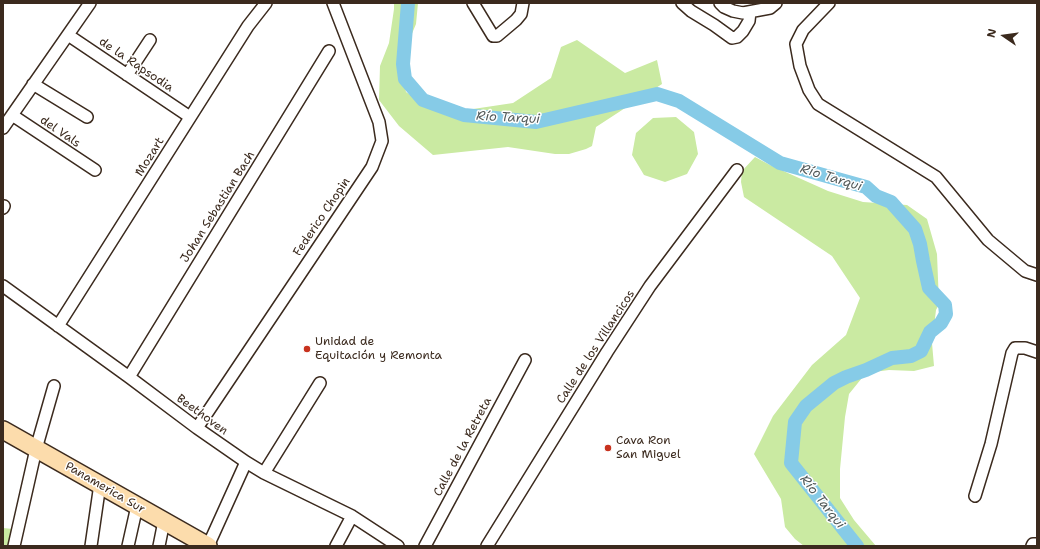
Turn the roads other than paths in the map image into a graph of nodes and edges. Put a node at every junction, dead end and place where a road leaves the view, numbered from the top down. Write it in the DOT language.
graph roads {
  1 [pos="90,3"];
  2 [pos="266,3"];
  3 [pos="333,3"];
  4 [pos="473,3"];
  5 [pos="523,3"];
  6 [pos="682,3"];
  7 [pos="776,3"];
  8 [pos="829,3"];
  9 [pos="723,4"];
  10 [pos="750,12"];
  11 [pos="68,35"];
  12 [pos="150,40"];
  13 [pos="329,51"];
  14 [pos="126,75"];
  15 [pos="33,84"];
  16 [pos="12,115"];
  17 [pos="87,117"];
  18 [pos="190,117"];
  19 [pos="3,128"];
  20 [pos="94,170"];
  21 [pos="737,170"];
  22 [pos="1037,275"];
  23 [pos="3,286"];
  24 [pos="58,326"];
  25 [pos="1037,352"];
  26 [pos="525,360"];
  27 [pos="129,377"];
  28 [pos="320,383"];
  29 [pos="54,386"];
  30 [pos="197,428"];
  31 [pos="3,430"];
  32 [pos="36,449"];
  33 [pos="246,462"];
  34 [pos="264,473"];
  35 [pos="100,484"];
  36 [pos="975,496"];
  37 [pos="137,506"];
  38 [pos="352,516"];
  39 [pos="164,521"];
  40 [pos="1037,544"];
  41 [pos="14,546"];
  42 [pos="91,546"];
  43 [pos="128,546"];
  44 [pos="159,546"];
  45 [pos="208,546"];
  46 [pos="336,546"];
  47 [pos="398,546"];
  48 [pos="425,546"];
  49 [pos="487,546"];
  50 [pos="1032,546"];
  1 -- 11 [label="street"];
  2 -- 18 [label="street, Mozart"];
  3 -- 30 [label="street, Federico Chopin"];
  4 -- 5 [label="street"];
  6 -- 10 [label="street"];
  7 -- 10 [label="street"];
  8 -- 22 [label="street"];
  9 -- 10 [label="street"];
  11 -- 14 [label="street, de la Rapsodia"];
  11 -- 15 [label="street"];
  12 -- 14 [label="street"];
  13 -- 27 [label="street, Johan Sebastian Bach"];
  14 -- 18 [label="street, de la Rapsodia"];
  15 -- 16 [label="street"];
  15 -- 17 [label="street"];
  16 -- 19 [label="street"];
  16 -- 20 [label="street, del Vals"];
  18 -- 24 [label="street, Mozart"];
  21 -- 49 [label="street, Calle de los Villancicos"];
  23 -- 24 [label="street, Beethoven"];
  24 -- 27 [label="street, Beethoven"];
  25 -- 36 [label="street"];
  26 -- 48 [label="street, Calle de la Retreta"];
  27 -- 30 [label="street, Beethoven"];
  28 -- 34 [label="street"];
  29 -- 32 [label="street"];
  30 -- 33 [label="street, Beethoven"];
  31 -- 32 [label="highway, Panamerica Sur"];
  32 -- 35 [label="highway, Panamerica Sur"];
  32 -- 41 [label="street"];
  33 -- 34 [label="street, Beethoven"];
  33 -- 45 [label="street"];
  34 -- 38 [label="street, Beethoven"];
  35 -- 37 [label="highway, Panamerica Sur"];
  35 -- 42 [label="street"];
  37 -- 39 [label="highway, Panamerica Sur"];
  37 -- 43 [label="street"];
  38 -- 46 [label="street"];
  38 -- 47 [label="street, Beethoven"];
  39 -- 44 [label="street"];
  39 -- 45 [label="highway, Panamerica Sur"];
  40 -- 50 [label="street"];
}
